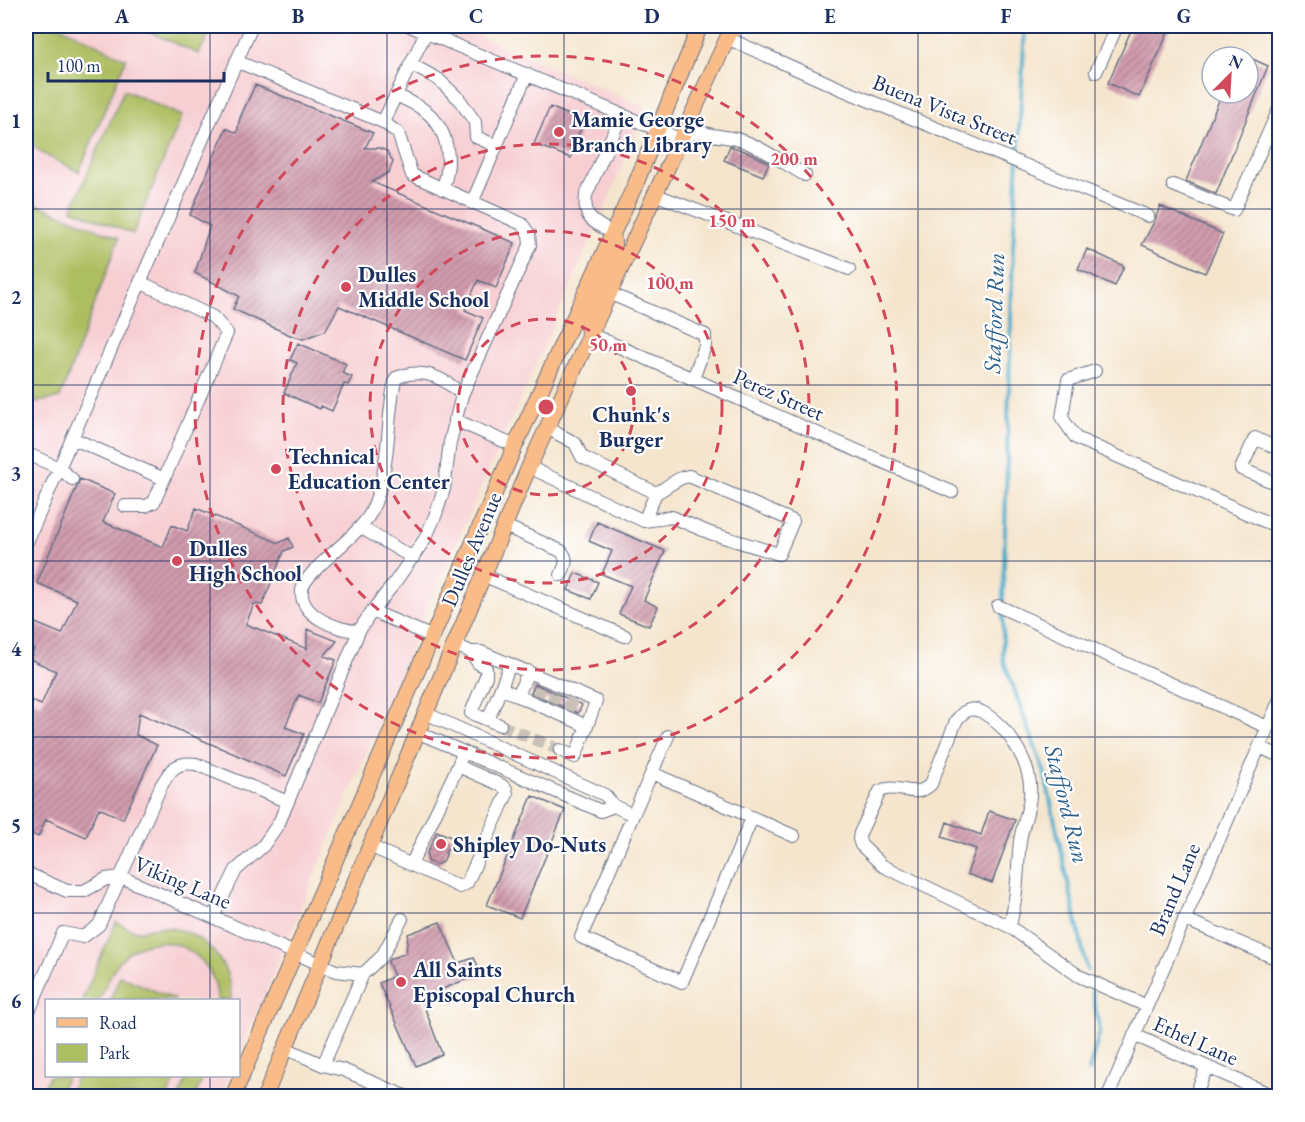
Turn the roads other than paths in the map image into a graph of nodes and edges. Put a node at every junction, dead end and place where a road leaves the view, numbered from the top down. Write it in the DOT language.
graph roads {
  1 [pos="252,26"];
  2 [pos="410,26"];
  3 [pos="700,26"];
  4 [pos="1117,26"];
  5 [pos="426,32"];
  6 [pos="730,32"];
  7 [pos="236,61"];
  8 [pos="410,64"];
  9 [pos="1096,72"];
  10 [pos="527,74"];
  11 [pos="396,95"];
  12 [pos="1280,107"];
  13 [pos="622,114"];
  14 [pos="383,122"];
  15 [pos="658,130"];
  16 [pos="680,139"];
  17 [pos="497,146"];
  18 [pos="805,175"];
  19 [pos="1173,185"];
  20 [pos="442,189"];
  21 [pos="654,194"];
  22 [pos="472,202"];
  23 [pos="1148,216"];
  24 [pos="612,233"];
  25 [pos="849,269"];
  26 [pos="140,282"];
  27 [pos="609,292"];
  28 [pos="590,334"];
  29 [pos="1095,371"];
  30 [pos="693,379"];
  31 [pos="462,395"];
  32 [pos="455,420"];
  33 [pos="547,429"];
  34 [pos="72,438"];
  35 [pos="515,446"];
  36 [pos="1280,450"];
  37 [pos="26,453"];
  38 [pos="530,467"];
  39 [pos="59,468"];
  40 [pos="72,479"];
  41 [pos="164,479"];
  42 [pos="1280,485"];
  43 [pos="952,492"];
  44 [pos="656,493"];
  45 [pos="124,506"];
  46 [pos="644,521"];
  47 [pos="505,526"];
  48 [pos="360,527"];
  49 [pos="1280,528"];
  50 [pos="26,544"];
  51 [pos="412,558"];
  52 [pos="561,575"];
  53 [pos="485,576"];
  54 [pos="998,606"];
  55 [pos="372,611"];
  56 [pos="359,631"];
  57 [pos="625,636"];
  58 [pos="433,637"];
  59 [pos="455,645"];
  60 [pos="471,652"];
  61 [pos="510,664"];
  62 [pos="528,671"];
  63 [pos="501,688"];
  64 [pos="540,691"];
  65 [pos="518,696"];
  66 [pos="554,698"];
  67 [pos="1279,700"];
  68 [pos="570,704"];
  69 [pos="425,713"];
  70 [pos="488,720"];
  71 [pos="500,725"];
  72 [pos="587,726"];
  73 [pos="1267,727"];
  74 [pos="417,732"];
  75 [pos="668,736"];
  76 [pos="1259,747"];
  77 [pos="560,750"];
  78 [pos="463,753"];
  79 [pos="1280,756"];
  80 [pos="458,766"];
  81 [pos="652,773"];
  82 [pos="288,802"];
  83 [pos="614,806"];
  84 [pos="633,814"];
  85 [pos="752,818"];
  86 [pos="794,836"];
  87 [pos="372,847"];
  88 [pos="411,865"];
  89 [pos="26,873"];
  90 [pos="121,877"];
  91 [pos="213,917"];
  92 [pos="402,919"];
  93 [pos="1184,919"];
  94 [pos="1010,927"];
  95 [pos="296,954"];
  96 [pos="1280,960"];
  97 [pos="322,965"];
  98 [pos="363,974"];
  99 [pos="1147,1006"];
  100 [pos="26,1018"];
  101 [pos="1134,1035"];
  102 [pos="285,1048"];
  103 [pos="323,1065"];
  104 [pos="1207,1067"];
  105 [pos="233,1096"];
  106 [pos="266,1096"];
  107 [pos="405,1096"];
  108 [pos="1108,1096"];
  109 [pos="1195,1096"];
  110 [pos="1274,1096"];
  1 -- 7 [label="street"];
  2 -- 5 [label="street"];
  3 -- 15 [label="main road, Dulles Avenue"];
  4 -- 9 [label="street"];
  5 -- 8 [label="street"];
  5 -- 10 [label="street"];
  6 -- 16 [label="main road, Dulles Avenue"];
  6 -- 23 [label="street, Buena Vista Street"];
  7 -- 14 [label="street"];
  7 -- 26 [label="street"];
  8 -- 11 [label="street"];
  8 -- 17 [label="street"];
  10 -- 13 [label="street"];
  10 -- 17 [label="street"];
  11 -- 14 [label="street"];
  11 -- 20 [label="street"];
  12 -- 19 [label="street"];
  13 -- 15 [label="street"];
  13 -- 24 [label="street"];
  14 -- 20 [label="street"];
  15 -- 16 [label="street"];
  15 -- 24 [label="main road, Dulles Avenue"];
  16 -- 18 [label="street"];
  16 -- 21 [label="main road, Dulles Avenue"];
  17 -- 22 [label="street"];
  20 -- 22 [label="street"];
  21 -- 25 [label="street"];
  21 -- 27 [label="main road, Dulles Avenue"];
  22 -- 31 [label="street"];
  24 -- 28 [label="main road"];
  24 -- 35 [label="main road, Dulles Avenue"];
  26 -- 34 [label="street"];
  26 -- 41 [label="street"];
  27 -- 28 [label="main road, Dulles Avenue"];
  27 -- 30 [label="street"];
  28 -- 30 [label="street, Perez Street"];
  28 -- 33 [label="main road, Dulles Avenue"];
  29 -- 49 [label="street"];
  30 -- 43 [label="street, Perez Street"];
  31 -- 32 [label="street"];
  31 -- 48 [label="street"];
  32 -- 35 [label="street"];
  32 -- 51 [label="street"];
  33 -- 38 [label="main road, Dulles Avenue"];
  33 -- 44 [label="street"];
  34 -- 39 [label="street"];
  34 -- 41 [label="street"];
  35 -- 58 [label="main road, Dulles Avenue"];
  36 -- 42 [label="street"];
  37 -- 39 [label="street"];
  38 -- 46 [label="street"];
  38 -- 47 [label="main road, Dulles Avenue"];
  39 -- 40 [label="street"];
  39 -- 50 [label="street"];
  41 -- 45 [label="street"];
  44 -- 46 [label="street"];
  44 -- 46 [label="street"];
  47 -- 52 [label="street"];
  47 -- 53 [label="main road, Dulles Avenue"];
  48 -- 51 [label="street"];
  48 -- 56 [label="street"];
  51 -- 55 [label="street"];
  53 -- 57 [label="street"];
  53 -- 59 [label="main road, Dulles Avenue"];
  54 -- 73 [label="street"];
  55 -- 56 [label="street"];
  55 -- 58 [label="street"];
  56 -- 82 [label="street"];
  58 -- 95 [label="main road, Dulles Avenue"];
  59 -- 60 [label="street"];
  59 -- 69 [label="main road, Dulles Avenue"];
  60 -- 61 [label="street"];
  60 -- 70 [label="street"];
  61 -- 62 [label="street"];
  61 -- 63 [label="street"];
  62 -- 64 [label="street"];
  62 -- 65 [label="street"];
  63 -- 65 [label="street"];
  63 -- 70 [label="street"];
  64 -- 65 [label="street"];
  64 -- 66 [label="street"];
  64 -- 66 [label="street"];
  66 -- 68 [label="street"];
  66 -- 68 [label="street"];
  67 -- 73 [label="street, Brand Lane"];
  68 -- 72 [label="street"];
  68 -- 72 [label="street"];
  69 -- 74 [label="main road, Dulles Avenue"];
  69 -- 83 [label="street"];
  70 -- 71 [label="street"];
  72 -- 77 [label="street"];
  73 -- 76 [label="street, Brand Lane"];
  74 -- 78 [label="street"];
  74 -- 87 [label="main road, Dulles Avenue"];
  75 -- 81 [label="street"];
  76 -- 79 [label="street"];
  76 -- 93 [label="street, Brand Lane"];
  78 -- 80 [label="street"];
  78 -- 83 [label="street"];
  80 -- 88 [label="street"];
  80 -- 88 [label="street"];
  81 -- 84 [label="street"];
  81 -- 85 [label="street"];
  82 -- 90 [label="street"];
  82 -- 91 [label="street"];
  83 -- 84 [label="street"];
  84 -- 85 [label="street"];
  85 -- 86 [label="street"];
  87 -- 88 [label="street"];
  87 -- 97 [label="main road, Dulles Avenue"];
  89 -- 90 [label="street, Viking Lane"];
  90 -- 91 [label="street, Viking Lane"];
  90 -- 100 [label="street"];
  91 -- 95 [label="street, Viking Lane"];
  92 -- 98 [label="street"];
  93 -- 96 [label="street"];
  93 -- 99 [label="street, Brand Lane"];
  94 -- 94 [label="street"];
  94 -- 99 [label="street"];
  95 -- 97 [label="street, Viking Lane"];
  95 -- 105 [label="main road, Dulles Avenue"];
  97 -- 98 [label="street, Viking Lane"];
  97 -- 102 [label="main road, Dulles Avenue"];
  98 -- 103 [label="street"];
  99 -- 101 [label="street, Brand Lane"];
  101 -- 104 [label="street, Ethel Lane"];
  101 -- 108 [label="street, Brand Lane"];
  102 -- 103 [label="street"];
  102 -- 106 [label="main road, Dulles Avenue"];
  103 -- 107 [label="street"];
  104 -- 109 [label="street"];
  104 -- 110 [label="street, Ethel Lane"];
}
